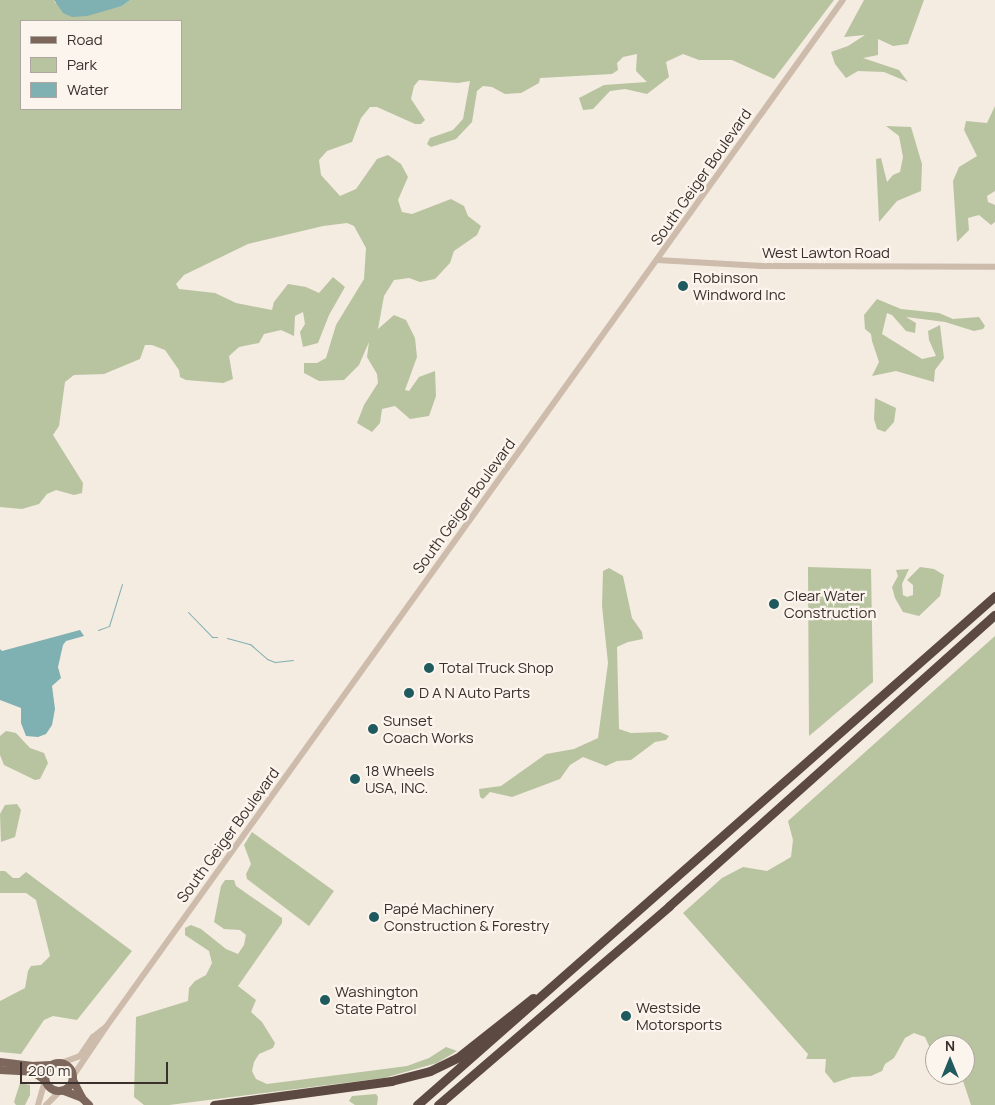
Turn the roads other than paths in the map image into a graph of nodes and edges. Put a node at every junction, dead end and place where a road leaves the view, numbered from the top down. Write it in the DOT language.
graph roads {
  1 [pos="843,0"];
  2 [pos="657,260"];
  3 [pos="995,267"];
  4 [pos="995,596"];
  5 [pos="995,615"];
  6 [pos="562,979"];
  7 [pos="106,1027"];
  8 [pos="0,1062"];
  9 [pos="61,1063"];
  10 [pos="51,1065"];
  11 [pos="0,1070"];
  12 [pos="73,1078"];
  13 [pos="45,1080"];
  14 [pos="467,1080"];
  15 [pos="61,1091"];
  16 [pos="82,1098"];
  17 [pos="38,1105"];
  18 [pos="46,1105"];
  19 [pos="89,1105"];
  20 [pos="214,1105"];
  21 [pos="417,1105"];
  22 [pos="438,1105"];
  23 [pos="446,1105"];
  1 -- 2 [label="street, South Geiger Boulevard"];
  2 -- 3 [label="street, West Lawton Road"];
  2 -- 7 [label="street, South Geiger Boulevard"];
  4 -- 6 [label="highway"];
  5 -- 14 [label="highway"];
  6 -- 20 [label="highway"];
  6 -- 21 [label="highway"];
  7 -- 9 [label="street, South Geiger Boulevard"];
  7 -- 12 [label="street, South Geiger Boulevard"];
  8 -- 10 [label="main road"];
  9 -- 10 [label="main road"];
  9 -- 12 [label="main road"];
  10 -- 13 [label="main road"];
  11 -- 13 [label="main road"];
  12 -- 15 [label="main road"];
  12 -- 16 [label="main road"];
  13 -- 15 [label="main road"];
  13 -- 17 [label="street"];
  14 -- 22 [label="highway"];
  14 -- 23 [label="highway"];
  15 -- 16 [label="main road"];
  15 -- 18 [label="street"];
  16 -- 19 [label="main road"];
}
